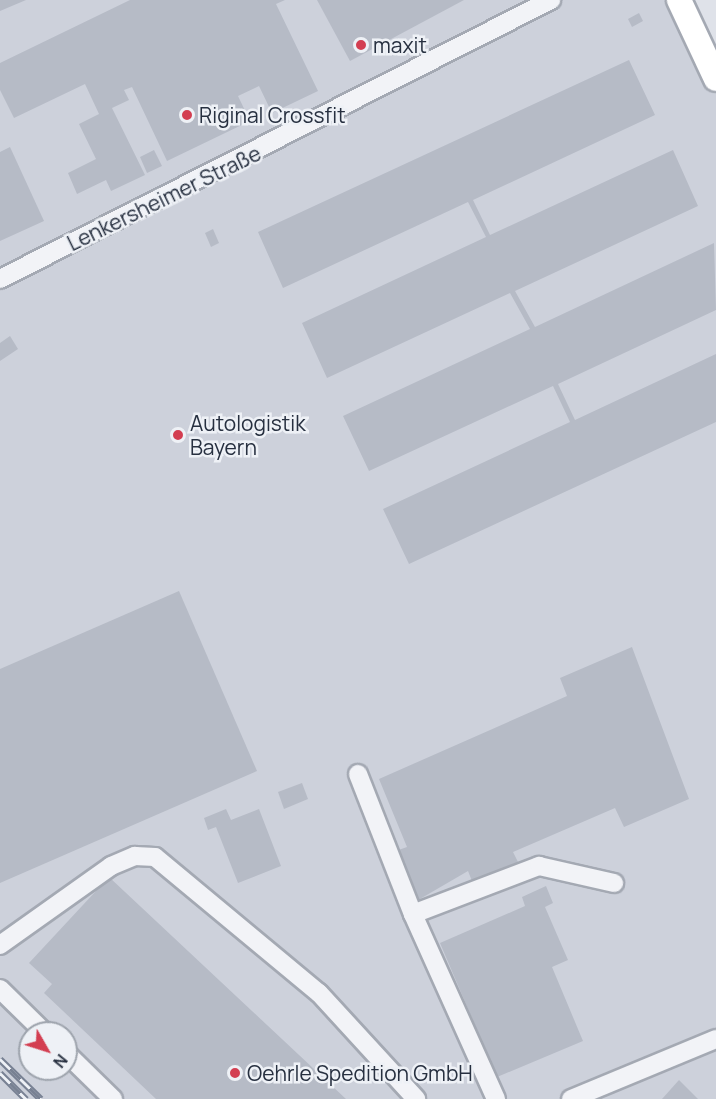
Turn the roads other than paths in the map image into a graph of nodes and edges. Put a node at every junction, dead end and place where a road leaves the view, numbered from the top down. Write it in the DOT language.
graph roads {
  1 [pos="551,0"];
  2 [pos="679,0"];
  3 [pos="716,80"];
  4 [pos="0,279"];
  5 [pos="358,774"];
  6 [pos="614,883"];
  7 [pos="412,914"];
  8 [pos="0,945"];
  9 [pos="0,989"];
  10 [pos="33,1021"];
  11 [pos="716,1039"];
  12 [pos="78,1065"];
  13 [pos="413,1098"];
  14 [pos="113,1099"];
  15 [pos="496,1099"];
  16 [pos="571,1099"];
  1 -- 4 [label="street, Lenkersheimer Straße"];
  2 -- 3 [label="main road"];
  5 -- 7 [label="street"];
  6 -- 7 [label="street"];
  7 -- 15 [label="street"];
  8 -- 13 [label="street"];
  9 -- 10 [label="street"];
  11 -- 16 [label="street"];
  12 -- 14 [label="street"];
}
